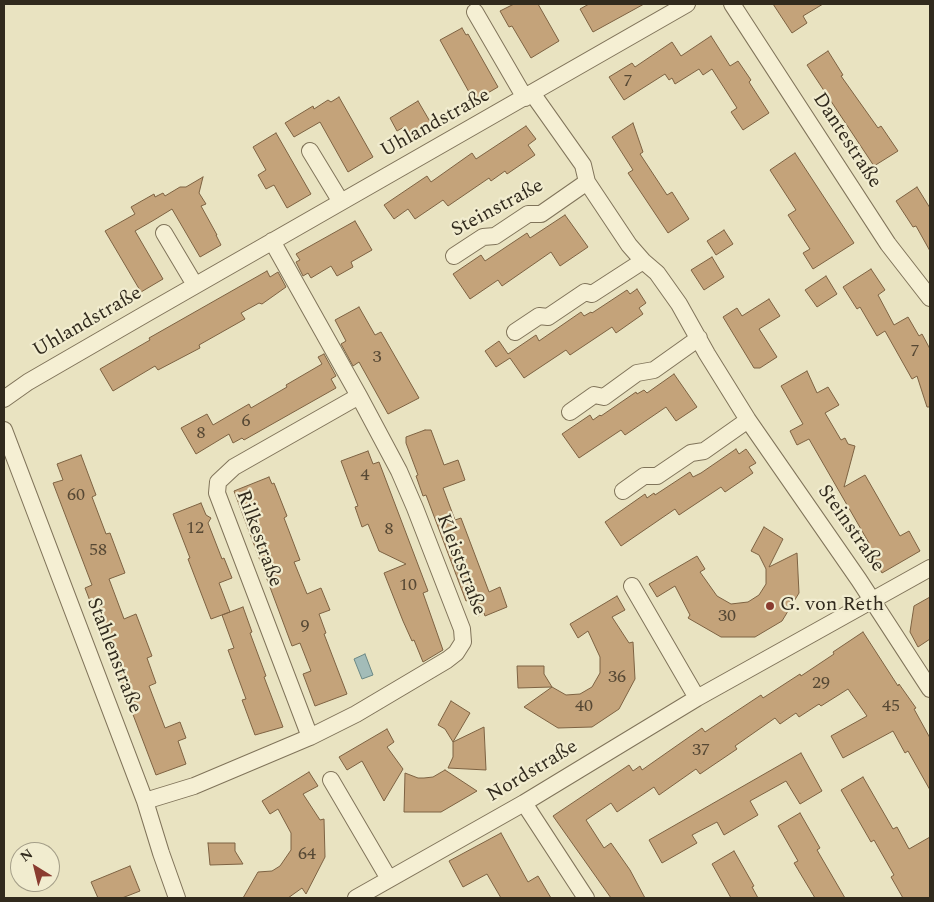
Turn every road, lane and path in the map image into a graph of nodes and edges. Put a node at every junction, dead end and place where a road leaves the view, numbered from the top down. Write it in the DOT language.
graph roads {
  1 [pos="687,4"];
  2 [pos="732,4"];
  3 [pos="475,12"];
  4 [pos="529,95"];
  5 [pos="310,151"];
  6 [pos="587,182"];
  7 [pos="341,202"];
  8 [pos="164,234"];
  9 [pos="272,241"];
  10 [pos="454,256"];
  11 [pos="643,261"];
  12 [pos="195,285"];
  13 [pos="930,298"];
  14 [pos="516,332"];
  15 [pos="699,338"];
  16 [pos="360,396"];
  17 [pos="4,399"];
  18 [pos="570,412"];
  19 [pos="748,420"];
  20 [pos="4,430"];
  21 [pos="623,491"];
  22 [pos="930,568"];
  23 [pos="632,586"];
  24 [pos="872,600"];
  25 [pos="930,689"];
  26 [pos="697,698"];
  27 [pos="310,737"];
  28 [pos="331,780"];
  29 [pos="145,801"];
  30 [pos="524,803"];
  31 [pos="389,879"];
  32 [pos="177,898"];
  33 [pos="356,898"];
  34 [pos="586,898"];
  1 -- 4 [label="street, Uhlandstraße"];
  2 -- 13 [label="street, Dantestraße"];
  3 -- 4 [label="street, Uhlandstraße"];
  4 -- 6 [label="street, Steinstraße"];
  4 -- 7 [label="street, Uhlandstraße"];
  5 -- 7 [label="street"];
  6 -- 10 [label="street, Steinstraße"];
  6 -- 11 [label="street, Steinstraße"];
  7 -- 9 [label="street, Uhlandstraße"];
  8 -- 12 [label="street"];
  9 -- 12 [label="street, Uhlandstraße"];
  9 -- 16 [label="street, Kleiststraße"];
  11 -- 14 [label="street"];
  11 -- 15 [label="street, Steinstraße"];
  12 -- 17 [label="street, Uhlandstraße"];
  15 -- 18 [label="street"];
  15 -- 19 [label="street, Steinstraße"];
  16 -- 27 [label="street, Rilkestraße"];
  16 -- 27 [label="street, Kleiststraße"];
  19 -- 21 [label="street"];
  19 -- 24 [label="street, Steinstraße"];
  20 -- 29 [label="street, Stahlenstraße"];
  22 -- 24 [label="street, Nordstraße"];
  23 -- 26 [label="street"];
  24 -- 25 [label="street, Steinstraße"];
  24 -- 26 [label="street, Nordstraße"];
  26 -- 30 [label="street, Nordstraße"];
  27 -- 29 [label="street, Kleiststraße"];
  28 -- 31 [label="street"];
  29 -- 32 [label="street, Stahlenstraße"];
  30 -- 31 [label="street, Nordstraße"];
  30 -- 34 [label="street"];
  31 -- 33 [label="street, Nordstraße"];
}
